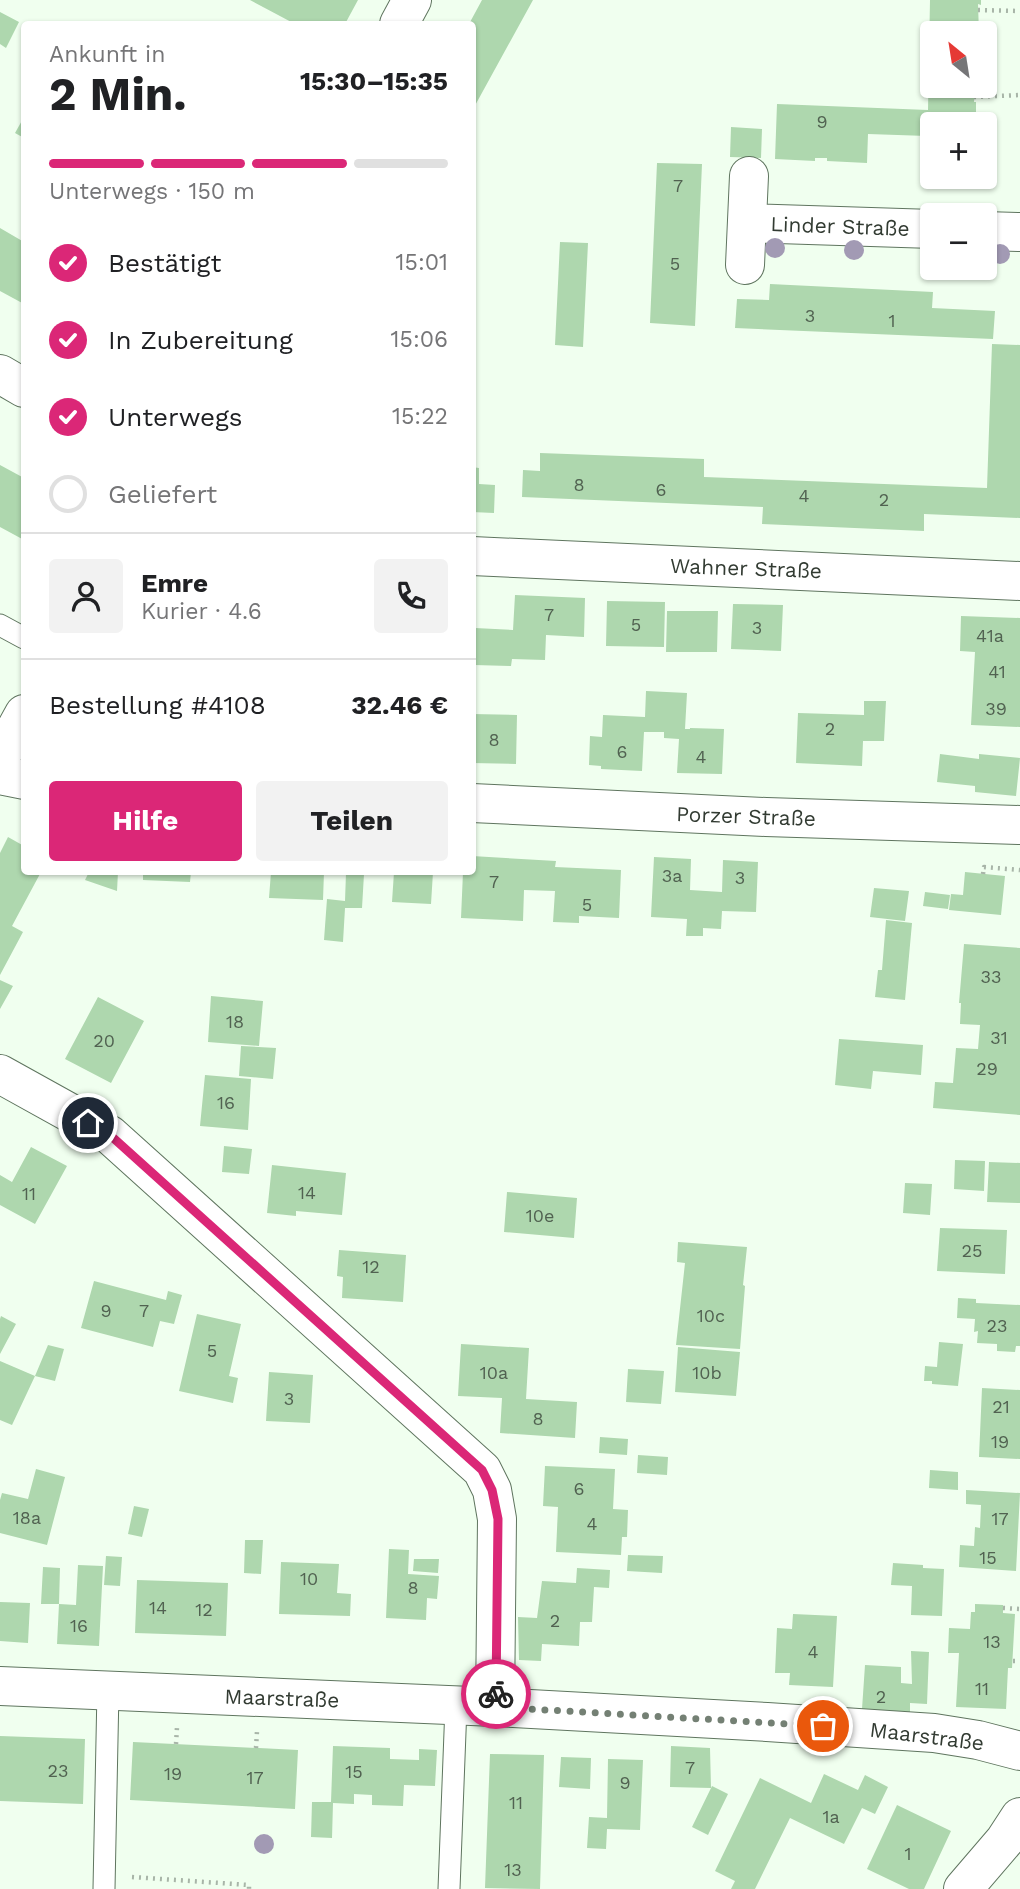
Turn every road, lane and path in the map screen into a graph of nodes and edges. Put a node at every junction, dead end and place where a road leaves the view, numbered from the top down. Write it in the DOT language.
graph roads {
  1 [pos="412,0"];
  2 [pos="978,10"];
  3 [pos="1020,11"];
  4 [pos="401,21"];
  5 [pos="1020,95"];
  6 [pos="998,96"];
  7 [pos="749,176"];
  8 [pos="747,223"];
  9 [pos="920,229"];
  10 [pos="997,231"];
  11 [pos="1020,232"];
  12 [pos="745,265"];
  13 [pos="0,374"];
  14 [pos="21,386"];
  15 [pos="476,556"];
  16 [pos="1020,581"];
  17 [pos="0,625"];
  18 [pos="21,636"];
  19 [pos="21,719"];
  20 [pos="0,758"];
  21 [pos="0,775"];
  22 [pos="21,779"];
  23 [pos="476,803"];
  24 [pos="1020,825"];
  25 [pos="1020,870"];
  26 [pos="983,874"];
  27 [pos="0,1074"];
  28 [pos="1003,1608"];
  29 [pos="1020,1609"];
  30 [pos="1013,1661"];
  31 [pos="1020,1661"];
  32 [pos="0,1686"];
  33 [pos="108,1690"];
  34 [pos="456,1706"];
  35 [pos="495,1707"];
  36 [pos="1020,1751"];
  37 [pos="1020,1817"];
  38 [pos="170,1880"];
  39 [pos="104,1882"];
  40 [pos="170,1889"];
  41 [pos="249,1889"];
  42 [pos="449,1889"];
  43 [pos="963,1889"];
  1 -- 4 [label="street"];
  2 -- 3 [label="path"];
  5 -- 6 [label="path"];
  7 -- 8 [label="street, Linder Straße"];
  8 -- 9 [label="street, Linder Straße"];
  8 -- 12 [label="street, Linder Straße"];
  10 -- 11 [label="street"];
  13 -- 14 [label="street"];
  15 -- 16 [label="street, Wahner Straße"];
  17 -- 18 [label="lane"];
  19 -- 20 [label="street"];
  21 -- 22 [label="street"];
  23 -- 24 [label="street, Porzer Straße"];
  25 -- 26 [label="path"];
  27 -- 35 [label="street"];
  28 -- 29 [label="path"];
  30 -- 31 [label="path"];
  32 -- 33 [label="street, Maarstraße"];
  33 -- 34 [label="street, Maarstraße"];
  33 -- 39 [label="lane"];
  34 -- 35 [label="street, Maarstraße"];
  34 -- 42 [label="lane"];
  35 -- 36 [label="street, Maarstraße"];
  37 -- 43 [label="street"];
  38 -- 39 [label="path"];
  38 -- 40 [label="path"];
  38 -- 41 [label="path"];
}
